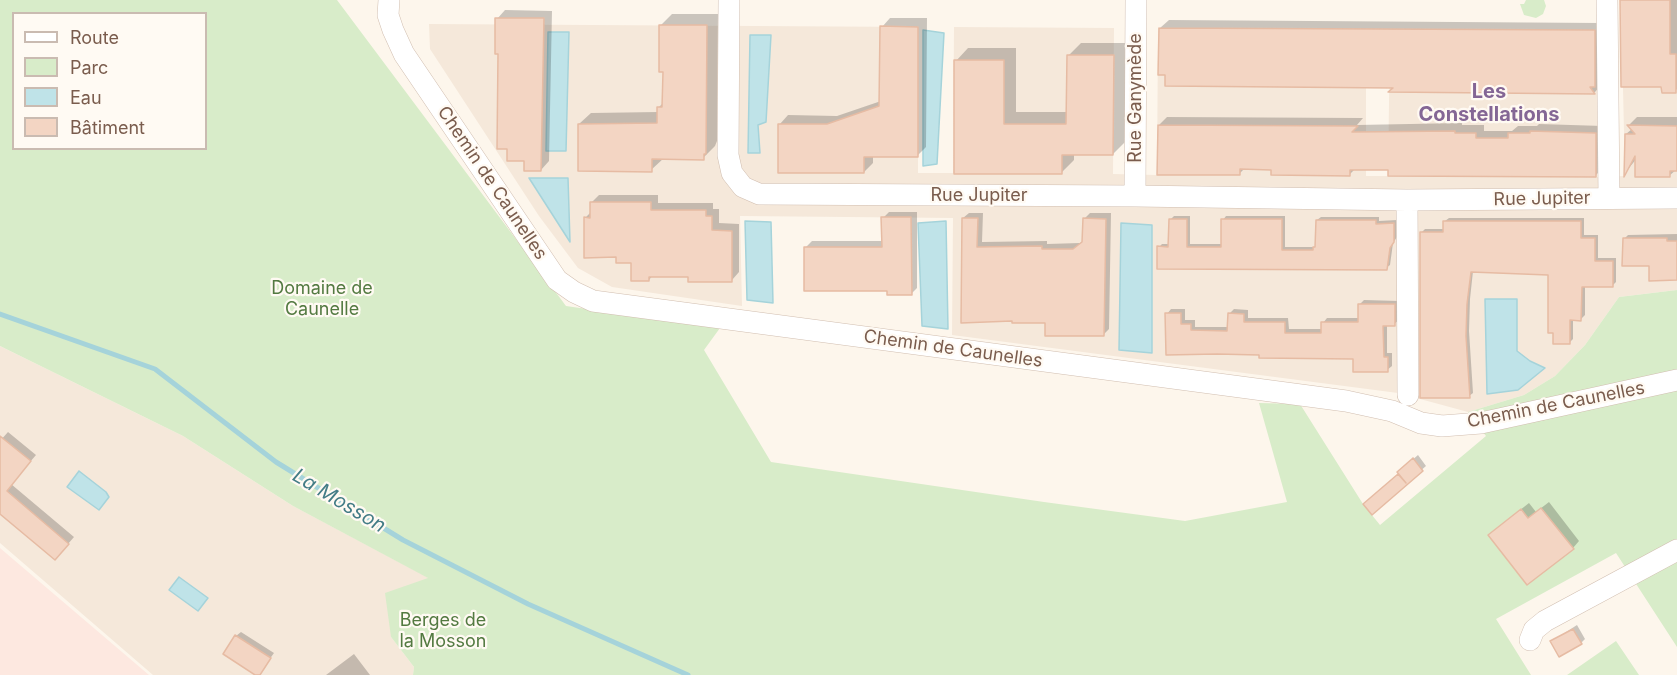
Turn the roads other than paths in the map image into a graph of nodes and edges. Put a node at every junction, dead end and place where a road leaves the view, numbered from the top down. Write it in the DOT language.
graph roads {
  1 [pos="389,0"];
  2 [pos="729,0"];
  3 [pos="1136,0"];
  4 [pos="1607,0"];
  5 [pos="1135,196"];
  6 [pos="1610,198"];
  7 [pos="1677,198"];
  8 [pos="1407,200"];
  9 [pos="1677,380"];
  10 [pos="1408,395"];
  11 [pos="1677,550"];
  12 [pos="1530,640"];
  1 -- 9 [label="street, Chemin de Caunelles"];
  2 -- 5 [label="street, Rue Jupiter"];
  3 -- 5 [label="street, Rue Ganymède"];
  4 -- 6 [label="street"];
  5 -- 8 [label="street, Rue Jupiter"];
  6 -- 7 [label="street, Rue Jupiter"];
  6 -- 8 [label="street, Rue Jupiter"];
  8 -- 10 [label="street"];
  11 -- 12 [label="street"];
}
